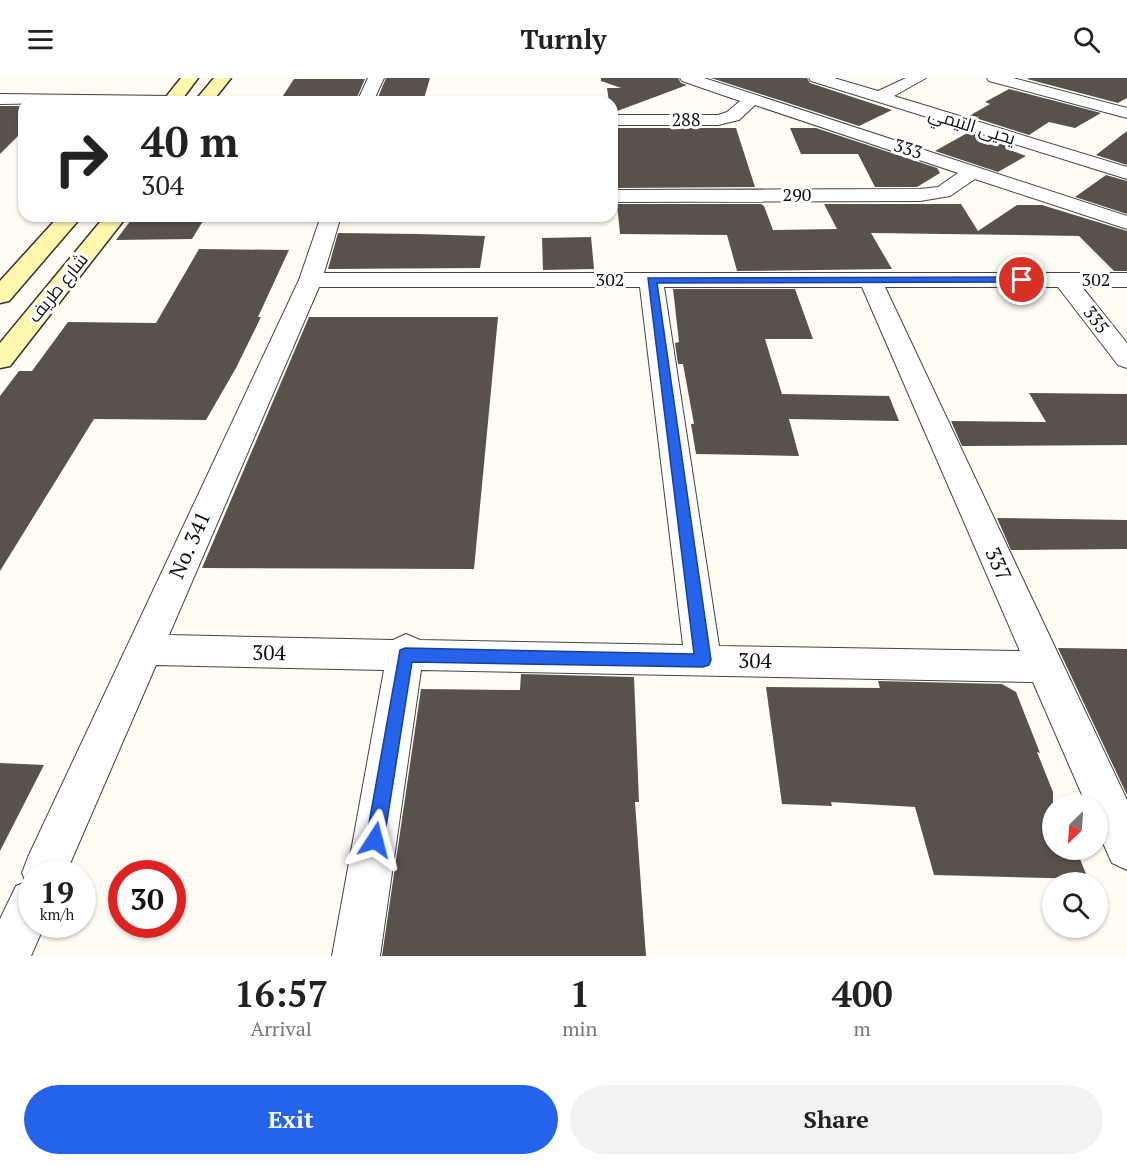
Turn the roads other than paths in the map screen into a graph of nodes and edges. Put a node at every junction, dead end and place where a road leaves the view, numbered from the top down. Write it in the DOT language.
graph roads {
  1 [pos="190,78"];
  2 [pos="223,78"];
  3 [pos="376,78"];
  4 [pos="688,78"];
  5 [pos="817,78"];
  6 [pos="917,78"];
  7 [pos="995,78"];
  8 [pos="1080,84"];
  9 [pos="1061,95"];
  10 [pos="175,96"];
  11 [pos="208,96"];
  12 [pos="368,96"];
  13 [pos="879,97"];
  14 [pos="0,99"];
  15 [pos="18,99"];
  16 [pos="752,99"];
  17 [pos="1127,113"];
  18 [pos="618,120"];
  19 [pos="964,124"];
  20 [pos="916,152"];
  21 [pos="975,171"];
  22 [pos="1127,173"];
  23 [pos="618,196"];
  24 [pos="65,222"];
  25 [pos="111,222"];
  26 [pos="329,222"];
  27 [pos="1127,223"];
  28 [pos="310,280"];
  29 [pos="651,280"];
  30 [pos="870,280"];
  31 [pos="1065,280"];
  32 [pos="1127,280"];
  33 [pos="0,296"];
  34 [pos="0,360"];
  35 [pos="1127,360"];
  36 [pos="143,650"];
  37 [pos="406,652"];
  38 [pos="703,660"];
  39 [pos="1043,666"];
  40 [pos="1127,848"];
  41 [pos="50,860"];
  42 [pos="18,932"];
  43 [pos="7,956"];
  44 [pos="356,956"];
  1 -- 10 [label="street"];
  2 -- 11 [label="street"];
  3 -- 12 [label="street"];
  4 -- 16 [label="street, 333"];
  5 -- 13 [label="street, يحيى التيمي"];
  6 -- 13 [label="street"];
  7 -- 9 [label="street"];
  8 -- 9 [label="street"];
  9 -- 17 [label="street"];
  13 -- 19 [label="street, يحيى التيمي"];
  14 -- 15 [label="street"];
  16 -- 18 [label="street, 288"];
  16 -- 20 [label="street, 333"];
  19 -- 20 [label="street"];
  19 -- 22 [label="street, يحيى التيمي"];
  20 -- 21 [label="street, 333"];
  21 -- 23 [label="street, 290"];
  21 -- 27 [label="street, 333"];
  24 -- 33 [label="street, شارع طريف"];
  25 -- 34 [label="street, شارع طريف"];
  26 -- 28 [label="street, No. 341"];
  28 -- 29 [label="street, 302"];
  28 -- 36 [label="street, No. 341"];
  29 -- 30 [label="street, 302"];
  29 -- 38 [label="street"];
  30 -- 31 [label="street, 302"];
  30 -- 39 [label="street, 337"];
  31 -- 32 [label="street, 302"];
  31 -- 35 [label="street, 335"];
  36 -- 37 [label="street, 304"];
  36 -- 41 [label="street, No. 341"];
  37 -- 38 [label="street, 304"];
  37 -- 44 [label="street"];
  38 -- 39 [label="street, 304"];
  39 -- 40 [label="street, 337"];
  42 -- 43 [label="street"];
}
